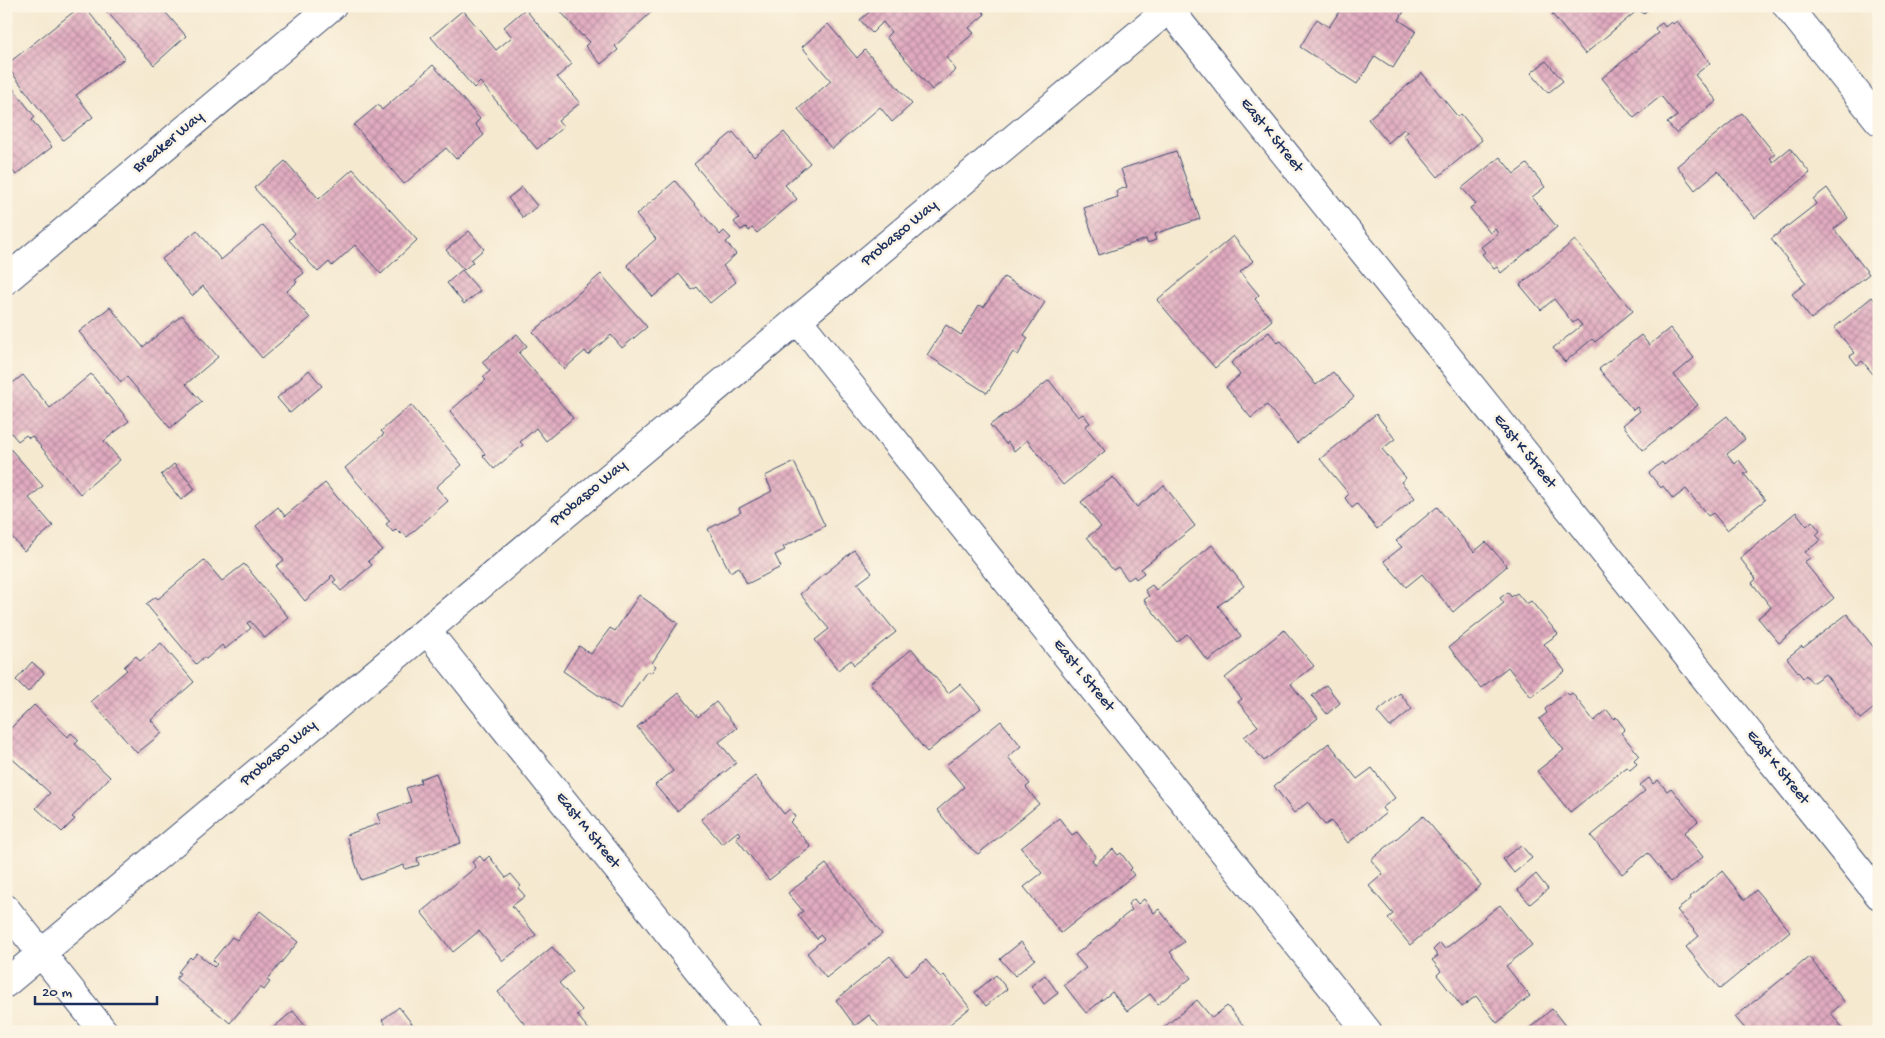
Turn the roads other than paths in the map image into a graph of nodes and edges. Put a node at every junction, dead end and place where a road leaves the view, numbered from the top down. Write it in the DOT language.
graph roads {
  1 [pos="332,6"];
  2 [pos="1786,6"];
  3 [pos="1171,8"];
  4 [pos="1879,121"];
  5 [pos="6,280"];
  6 [pos="798,320"];
  7 [pos="426,631"];
  8 [pos="1879,895"];
  9 [pos="6,909"];
  10 [pos="41,953"];
  11 [pos="6,983"];
  12 [pos="104,1032"];
  13 [pos="748,1032"];
  14 [pos="1368,1032"];
  1 -- 5 [label="street, Breaker Way"];
  2 -- 4 [label="street"];
  3 -- 6 [label="street, Probasco Way"];
  3 -- 8 [label="street, East K Street"];
  6 -- 7 [label="street, Probasco Way"];
  6 -- 14 [label="street, East L Street"];
  7 -- 10 [label="street, Probasco Way"];
  7 -- 13 [label="street, East M Street"];
  9 -- 10 [label="street"];
  10 -- 11 [label="street, Probasco Way"];
  10 -- 12 [label="street"];
}
